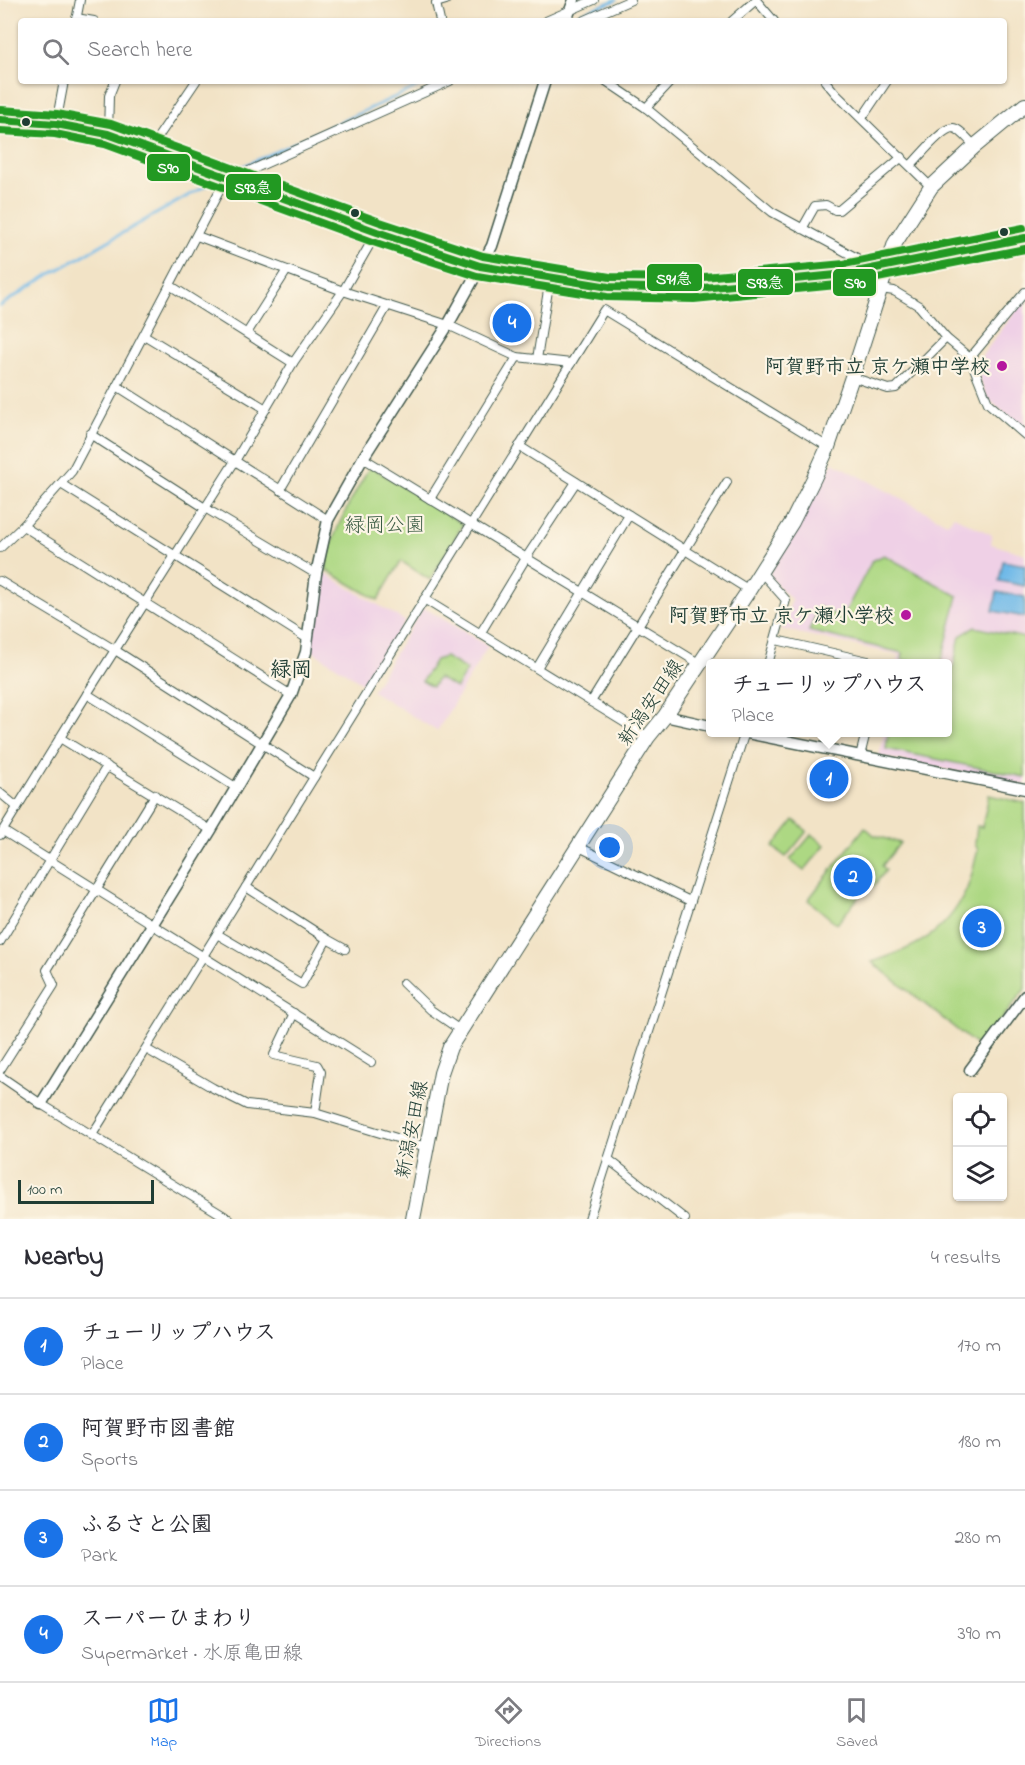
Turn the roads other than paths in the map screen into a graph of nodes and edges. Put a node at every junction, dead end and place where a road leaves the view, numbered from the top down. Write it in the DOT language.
graph roads {
  1 [pos="80,0"];
  2 [pos="446,0"];
  3 [pos="594,0"];
  4 [pos="631,0"];
  5 [pos="756,0"];
  6 [pos="570,10"];
  7 [pos="76,18"];
  8 [pos="439,18"];
  9 [pos="553,18"];
  10 [pos="590,18"];
  11 [pos="735,18"];
  12 [pos="771,18"];
  13 [pos="63,84"];
  14 [pos="114,84"];
  15 [pos="194,84"];
  16 [pos="443,84"];
  17 [pos="544,84"];
  18 [pos="610,84"];
  19 [pos="668,84"];
  20 [pos="828,84"];
  21 [pos="885,84"];
  22 [pos="1025,105"];
  23 [pos="646,108"];
  24 [pos="862,118"];
  25 [pos="0,120"];
  26 [pos="56,124"];
  27 [pos="108,134"];
  28 [pos="975,146"];
  29 [pos="150,149"];
  30 [pos="902,157"];
  31 [pos="911,165"];
  32 [pos="231,179"];
  33 [pos="932,187"];
  34 [pos="802,229"];
  35 [pos="377,232"];
  36 [pos="197,236"];
  37 [pos="1025,238"];
  38 [pos="888,265"];
  39 [pos="480,266"];
  40 [pos="286,270"];
  41 [pos="860,271"];
  42 [pos="550,278"];
  43 [pos="171,286"];
  44 [pos="881,289"];
  45 [pos="343,291"];
  46 [pos="1025,292"];
  47 [pos="388,305"];
  48 [pos="448,325"];
  49 [pos="247,333"];
  50 [pos="144,334"];
  51 [pos="946,338"];
  52 [pos="517,357"];
  53 [pos="970,358"];
  54 [pos="537,359"];
  55 [pos="293,363"];
  56 [pos="571,363"];
  57 [pos="852,377"];
  58 [pos="117,386"];
  59 [pos="266,409"];
  60 [pos="90,434"];
  61 [pos="1025,435"];
  62 [pos="519,447"];
  63 [pos="828,447"];
  64 [pos="363,458"];
  65 [pos="235,461"];
  66 [pos="576,482"];
  67 [pos="727,482"];
  68 [pos="62,484"];
  69 [pos="280,490"];
  70 [pos="430,499"];
  71 [pos="205,508"];
  72 [pos="630,515"];
  73 [pos="328,520"];
  74 [pos="471,524"];
  75 [pos="23,526"];
  76 [pos="0,548"];
  77 [pos="685,550"];
  78 [pos="175,555"];
  79 [pos="526,558"];
  80 [pos="760,571"];
  81 [pos="316,574"];
  82 [pos="0,580"];
  83 [pos="749,590"];
  84 [pos="583,592"];
  85 [pos="424,599"];
  86 [pos="146,603"];
  87 [pos="639,627"];
  88 [pos="480,634"];
  89 [pos="308,639"];
  90 [pos="776,640"];
  91 [pos="115,650"];
  92 [pos="769,659"];
  93 [pos="862,659"];
  94 [pos="700,664"];
  95 [pos="537,668"];
  96 [pos="87,694"];
  97 [pos="291,696"];
  98 [pos="591,702"];
  99 [pos="665,716"];
  100 [pos="706,725"];
  101 [pos="648,737"];
  102 [pos="743,737"];
  103 [pos="764,737"];
  104 [pos="865,737"];
  105 [pos="60,738"];
  106 [pos="263,745"];
  107 [pos="860,756"];
  108 [pos="107,766"];
  109 [pos="314,777"];
  110 [pos="237,788"];
  111 [pos="1025,789"];
  112 [pos="0,793"];
  113 [pos="155,795"];
  114 [pos="17,807"];
  115 [pos="212,830"];
  116 [pos="1,833"];
  117 [pos="579,847"];
  118 [pos="49,860"];
  119 [pos="246,887"];
  120 [pos="96,890"];
  121 [pos="690,901"];
  122 [pos="153,925"];
  123 [pos="217,934"];
  124 [pos="327,939"];
  125 [pos="0,942"];
  126 [pos="345,949"];
  127 [pos="203,956"];
  128 [pos="403,983"];
  129 [pos="1025,996"];
  130 [pos="294,1013"];
  131 [pos="460,1030"];
  132 [pos="146,1049"];
  133 [pos="371,1062"];
  134 [pos="0,1070"];
  135 [pos="970,1070"];
  136 [pos="0,1076"];
  137 [pos="41,1104"];
  138 [pos="315,1113"];
  139 [pos="92,1135"];
  140 [pos="426,1147"];
  141 [pos="608,1159"];
  142 [pos="230,1219"];
  143 [pos="413,1219"];
  144 [pos="589,1219"];
  145 [pos="685,1219"];
  1 -- 7 [label="street"];
  2 -- 8 [label="street"];
  3 -- 6 [label="street"];
  4 -- 10 [label="street"];
  5 -- 11 [label="street"];
  5 -- 12 [label="street"];
  6 -- 9 [label="street"];
  13 -- 26 [label="street"];
  14 -- 27 [label="street"];
  15 -- 29 [label="street"];
  16 -- 32 [label="street"];
  17 -- 39 [label="street"];
  18 -- 23 [label="street"];
  19 -- 23 [label="street"];
  20 -- 24 [label="street"];
  21 -- 24 [label="street"];
  22 -- 28 [label="main road, 新潟安田線"];
  23 -- 34 [label="street"];
  24 -- 30 [label="street"];
  25 -- 26 [label="main road"];
  26 -- 27 [label="main road"];
  27 -- 29 [label="main road"];
  28 -- 31 [label="street"];
  28 -- 33 [label="main road, 新潟安田線"];
  29 -- 32 [label="main road"];
  30 -- 31 [label="street"];
  30 -- 34 [label="street"];
  31 -- 33 [label="street"];
  32 -- 35 [label="main road"];
  32 -- 36 [label="street"];
  33 -- 38 [label="main road, 新潟安田線"];
  34 -- 41 [label="street"];
  35 -- 39 [label="main road"];
  35 -- 45 [label="street"];
  36 -- 40 [label="street"];
  36 -- 43 [label="street"];
  37 -- 38 [label="main road"];
  38 -- 41 [label="main road"];
  38 -- 44 [label="main road, 新潟安田線"];
  39 -- 42 [label="main road"];
  39 -- 48 [label="street"];
  40 -- 45 [label="street"];
  40 -- 49 [label="street"];
  41 -- 42 [label="main road"];
  42 -- 54 [label="street"];
  43 -- 49 [label="street"];
  43 -- 50 [label="street"];
  44 -- 51 [label="street"];
  44 -- 57 [label="main road, 新潟安田線"];
  45 -- 47 [label="street"];
  45 -- 55 [label="street"];
  46 -- 53 [label="street"];
  47 -- 48 [label="street"];
  47 -- 69 [label="street"];
  48 -- 52 [label="street"];
  48 -- 64 [label="street"];
  49 -- 55 [label="street"];
  50 -- 58 [label="street"];
  50 -- 59 [label="street"];
  51 -- 53 [label="street"];
  51 -- 57 [label="street"];
  52 -- 54 [label="street"];
  52 -- 70 [label="street"];
  53 -- 61 [label="street"];
  54 -- 56 [label="street"];
  55 -- 59 [label="street"];
  56 -- 62 [label="street"];
  56 -- 63 [label="street"];
  57 -- 63 [label="main road, 新潟安田線"];
  58 -- 60 [label="street"];
  58 -- 65 [label="street"];
  59 -- 65 [label="street"];
  60 -- 68 [label="street"];
  60 -- 71 [label="street"];
  62 -- 66 [label="street"];
  62 -- 74 [label="street"];
  63 -- 80 [label="main road, 新潟安田線"];
  64 -- 70 [label="street"];
  64 -- 73 [label="street"];
  65 -- 69 [label="street"];
  65 -- 71 [label="street"];
  66 -- 72 [label="street"];
  66 -- 79 [label="street"];
  67 -- 77 [label="street"];
  68 -- 75 [label="street"];
  68 -- 78 [label="street"];
  69 -- 73 [label="street"];
  70 -- 74 [label="street"];
  71 -- 78 [label="street"];
  71 -- 81 [label="street"];
  72 -- 77 [label="street"];
  72 -- 84 [label="street"];
  73 -- 81 [label="street"];
  74 -- 79 [label="street"];
  74 -- 85 [label="street"];
  75 -- 76 [label="street"];
  75 -- 86 [label="street"];
  77 -- 83 [label="street"];
  77 -- 87 [label="street"];
  78 -- 86 [label="street"];
  78 -- 89 [label="street"];
  79 -- 84 [label="street"];
  79 -- 88 [label="street"];
  80 -- 83 [label="main road, 新潟安田線"];
  80 -- 90 [label="street"];
  81 -- 89 [label="street"];
  82 -- 91 [label="street"];
  83 -- 94 [label="main road, 新潟安田線"];
  84 -- 87 [label="street"];
  84 -- 95 [label="street"];
  85 -- 88 [label="street"];
  85 -- 109 [label="street"];
  86 -- 91 [label="street"];
  86 -- 97 [label="street"];
  87 -- 94 [label="street"];
  87 -- 98 [label="street"];
  88 -- 95 [label="street"];
  89 -- 97 [label="street"];
  90 -- 92 [label="street"];
  90 -- 93 [label="street"];
  91 -- 96 [label="street"];
  91 -- 106 [label="street"];
  94 -- 99 [label="main road, 新潟安田線"];
  95 -- 98 [label="street"];
  96 -- 105 [label="street"];
  96 -- 110 [label="street"];
  97 -- 106 [label="street"];
  98 -- 101 [label="street"];
  99 -- 100 [label="street"];
  99 -- 101 [label="main road, 新潟安田線"];
  101 -- 117 [label="main road, 新潟安田線"];
  102 -- 121 [label="street"];
  103 -- 107 [label="street"];
  104 -- 107 [label="street"];
  105 -- 108 [label="street"];
  105 -- 114 [label="street"];
  106 -- 109 [label="street"];
  106 -- 110 [label="street"];
  107 -- 111 [label="street"];
  108 -- 113 [label="street"];
  108 -- 118 [label="street"];
  109 -- 119 [label="street"];
  110 -- 115 [label="street"];
  112 -- 114 [label="street"];
  113 -- 115 [label="street"];
  113 -- 120 [label="street"];
  114 -- 116 [label="street"];
  115 -- 122 [label="street"];
  116 -- 118 [label="street"];
  117 -- 121 [label="street"];
  117 -- 131 [label="main road, 新潟安田線"];
  118 -- 120 [label="street"];
  118 -- 125 [label="street"];
  119 -- 123 [label="street"];
  119 -- 124 [label="street"];
  120 -- 122 [label="street"];
  120 -- 134 [label="street"];
  121 -- 141 [label="street"];
  122 -- 127 [label="street"];
  122 -- 137 [label="street"];
  123 -- 124 [label="street"];
  123 -- 127 [label="street"];
  124 -- 126 [label="street"];
  127 -- 130 [label="street"];
  127 -- 132 [label="street"];
  128 -- 131 [label="street"];
  129 -- 135 [label="street"];
  130 -- 133 [label="street"];
  130 -- 138 [label="street"];
  131 -- 140 [label="main road, 新潟安田線"];
  132 -- 138 [label="street"];
  132 -- 139 [label="street"];
  136 -- 137 [label="street"];
  137 -- 139 [label="street"];
  138 -- 140 [label="street"];
  139 -- 142 [label="street"];
  140 -- 143 [label="main road, 新潟安田線"];
  141 -- 144 [label="street"];
  141 -- 145 [label="street"];
}
